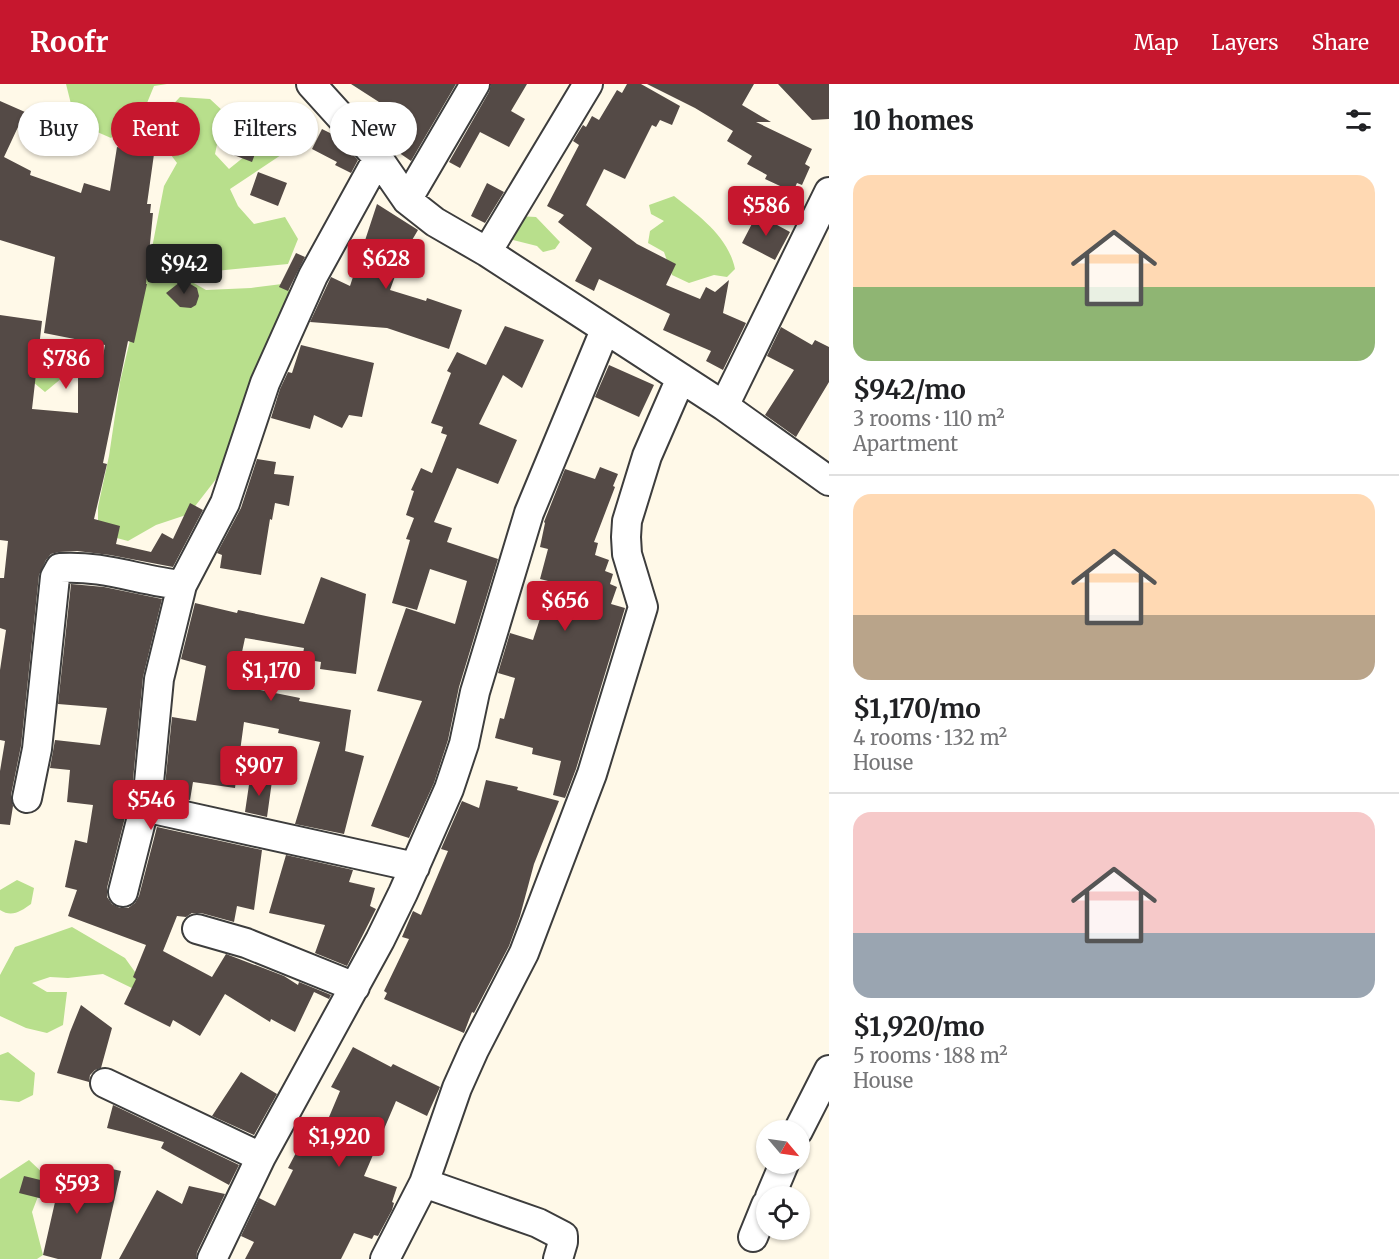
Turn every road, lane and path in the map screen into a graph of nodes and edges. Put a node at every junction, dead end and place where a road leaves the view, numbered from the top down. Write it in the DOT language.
graph roads {
  1 [pos="311,84"];
  2 [pos="475,84"];
  3 [pos="588,84"];
  4 [pos="378,158"];
  5 [pos="829,192"];
  6 [pos="407,200"];
  7 [pos="487,252"];
  8 [pos="604,330"];
  9 [pos="681,378"];
  10 [pos="724,406"];
  11 [pos="829,481"];
  12 [pos="182,585"];
  13 [pos="27,798"];
  14 [pos="144,807"];
  15 [pos="415,867"];
  16 [pos="123,892"];
  17 [pos="197,929"];
  18 [pos="355,987"];
  19 [pos="829,1070"];
  20 [pos="105,1083"];
  21 [pos="804,1120"];
  22 [pos="261,1157"];
  23 [pos="424,1183"];
  24 [pos="756,1230"];
  25 [pos="753,1237"];
  26 [pos="212,1259"];
  27 [pos="385,1259"];
  28 [pos="558,1259"];
  1 -- 4 [label="street"];
  2 -- 6 [label="street"];
  3 -- 7 [label="street"];
  4 -- 6 [label="street"];
  4 -- 12 [label="street"];
  5 -- 10 [label="street"];
  6 -- 7 [label="street"];
  7 -- 8 [label="street"];
  8 -- 9 [label="street"];
  8 -- 15 [label="street"];
  9 -- 10 [label="street"];
  9 -- 23 [label="street"];
  10 -- 11 [label="street"];
  12 -- 13 [label="street"];
  12 -- 14 [label="street"];
  14 -- 15 [label="street"];
  14 -- 16 [label="street"];
  15 -- 18 [label="street"];
  17 -- 18 [label="street"];
  18 -- 22 [label="street"];
  19 -- 21 [label="street"];
  20 -- 22 [label="street"];
  22 -- 26 [label="street"];
  23 -- 27 [label="street"];
  23 -- 28 [label="street"];
  24 -- 25 [label="street"];
}
